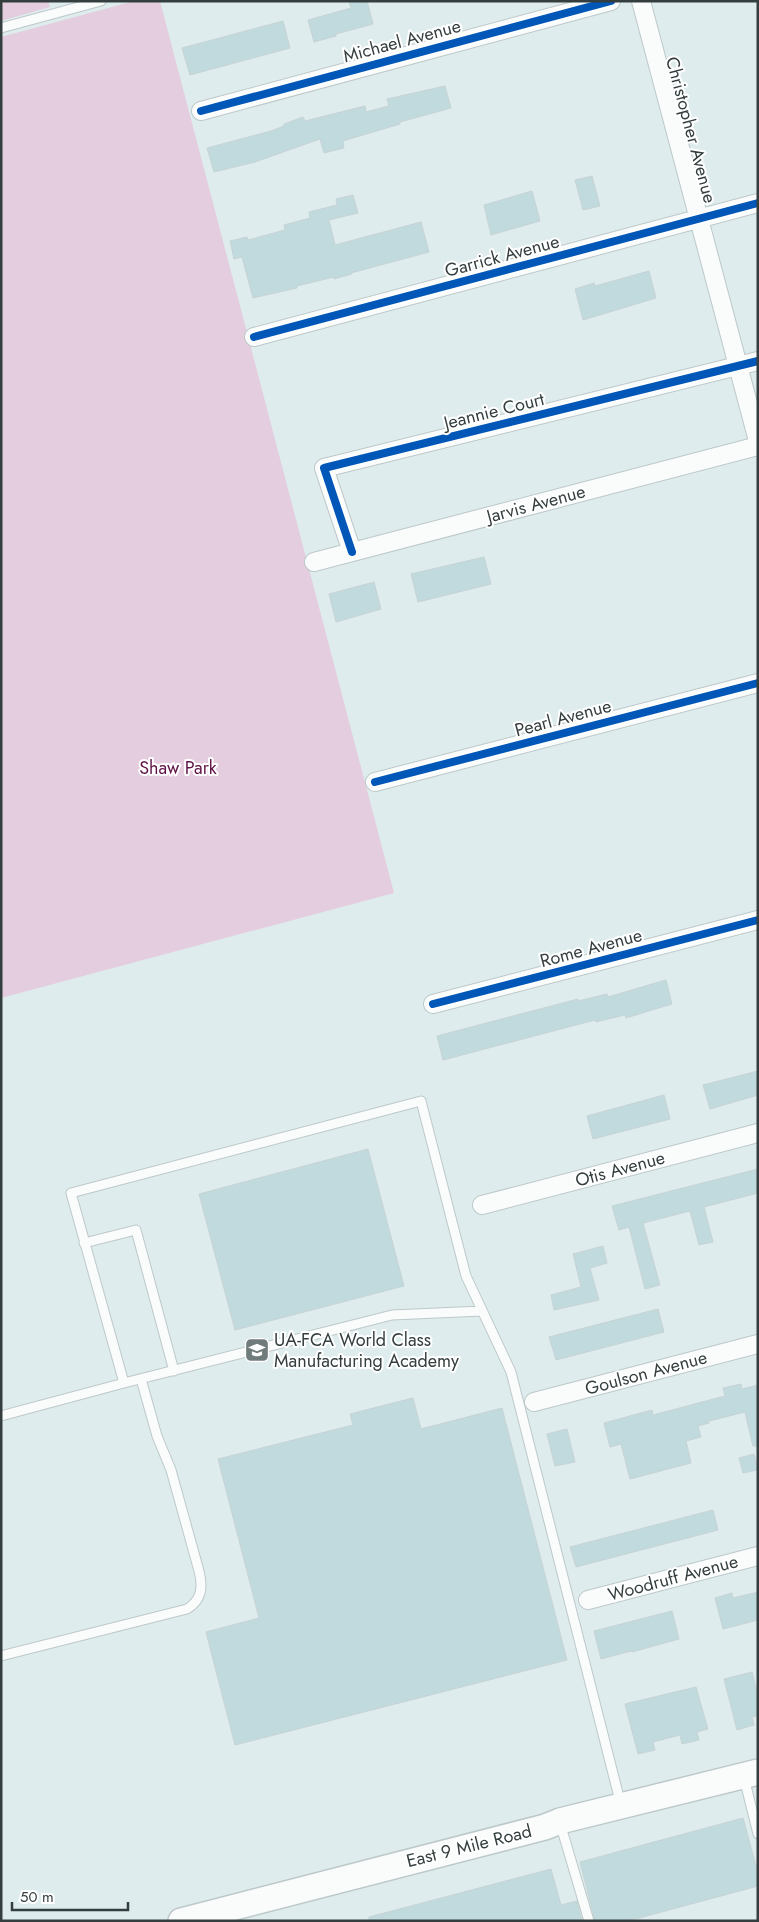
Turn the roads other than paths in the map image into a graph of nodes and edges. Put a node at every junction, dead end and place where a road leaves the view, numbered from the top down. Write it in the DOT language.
graph roads {
  1 [pos="101,1"];
  2 [pos="611,1"];
  3 [pos="641,1"];
  4 [pos="1,28"];
  5 [pos="201,111"];
  6 [pos="758,203"];
  7 [pos="699,219"];
  8 [pos="254,337"];
  9 [pos="758,362"];
  10 [pos="737,366"];
  11 [pos="758,441"];
  12 [pos="758,446"];
  13 [pos="352,552"];
  14 [pos="314,562"];
  15 [pos="758,683"];
  16 [pos="375,782"];
  17 [pos="758,920"];
  18 [pos="433,1004"];
  19 [pos="758,1133"];
  20 [pos="482,1205"];
  21 [pos="84,1243"];
  22 [pos="482,1311"];
  23 [pos="758,1344"];
  24 [pos="174,1371"];
  25 [pos="141,1379"];
  26 [pos="124,1383"];
  27 [pos="534,1402"];
  28 [pos="1,1416"];
  29 [pos="758,1556"];
  30 [pos="588,1600"];
  31 [pos="1,1656"];
  32 [pos="751,1774"];
  33 [pos="622,1807"];
  34 [pos="560,1821"];
  35 [pos="758,1834"];
  36 [pos="186,1920"];
  37 [pos="589,1921"];
  1 -- 4 [label="lane"];
  2 -- 5 [label="street, Michael Avenue"];
  3 -- 7 [label="street, Christopher Avenue"];
  6 -- 7 [label="street, Garrick Avenue"];
  7 -- 8 [label="street, Garrick Avenue"];
  7 -- 10 [label="street, Christopher Avenue"];
  9 -- 10 [label="street, Jeannie Court"];
  10 -- 11 [label="street, Christopher Avenue"];
  10 -- 13 [label="street, Jeannie Court"];
  12 -- 13 [label="street, Jarvis Avenue"];
  13 -- 14 [label="street, Jarvis Avenue"];
  15 -- 16 [label="street, Pearl Avenue"];
  17 -- 18 [label="street, Rome Avenue"];
  19 -- 20 [label="street, Otis Avenue"];
  21 -- 22 [label="lane"];
  21 -- 24 [label="lane"];
  21 -- 26 [label="lane"];
  22 -- 24 [label="lane"];
  22 -- 33 [label="lane"];
  23 -- 27 [label="street, Goulson Avenue"];
  24 -- 25 [label="lane"];
  25 -- 26 [label="lane"];
  25 -- 31 [label="lane"];
  26 -- 28 [label="lane"];
  29 -- 30 [label="street, Woodruff Avenue"];
  32 -- 33 [label="main road, East 9 Mile Road"];
  32 -- 35 [label="lane"];
  33 -- 34 [label="main road, East 9 Mile Road"];
  34 -- 36 [label="main road, East 9 Mile Road"];
  34 -- 37 [label="lane"];
}
